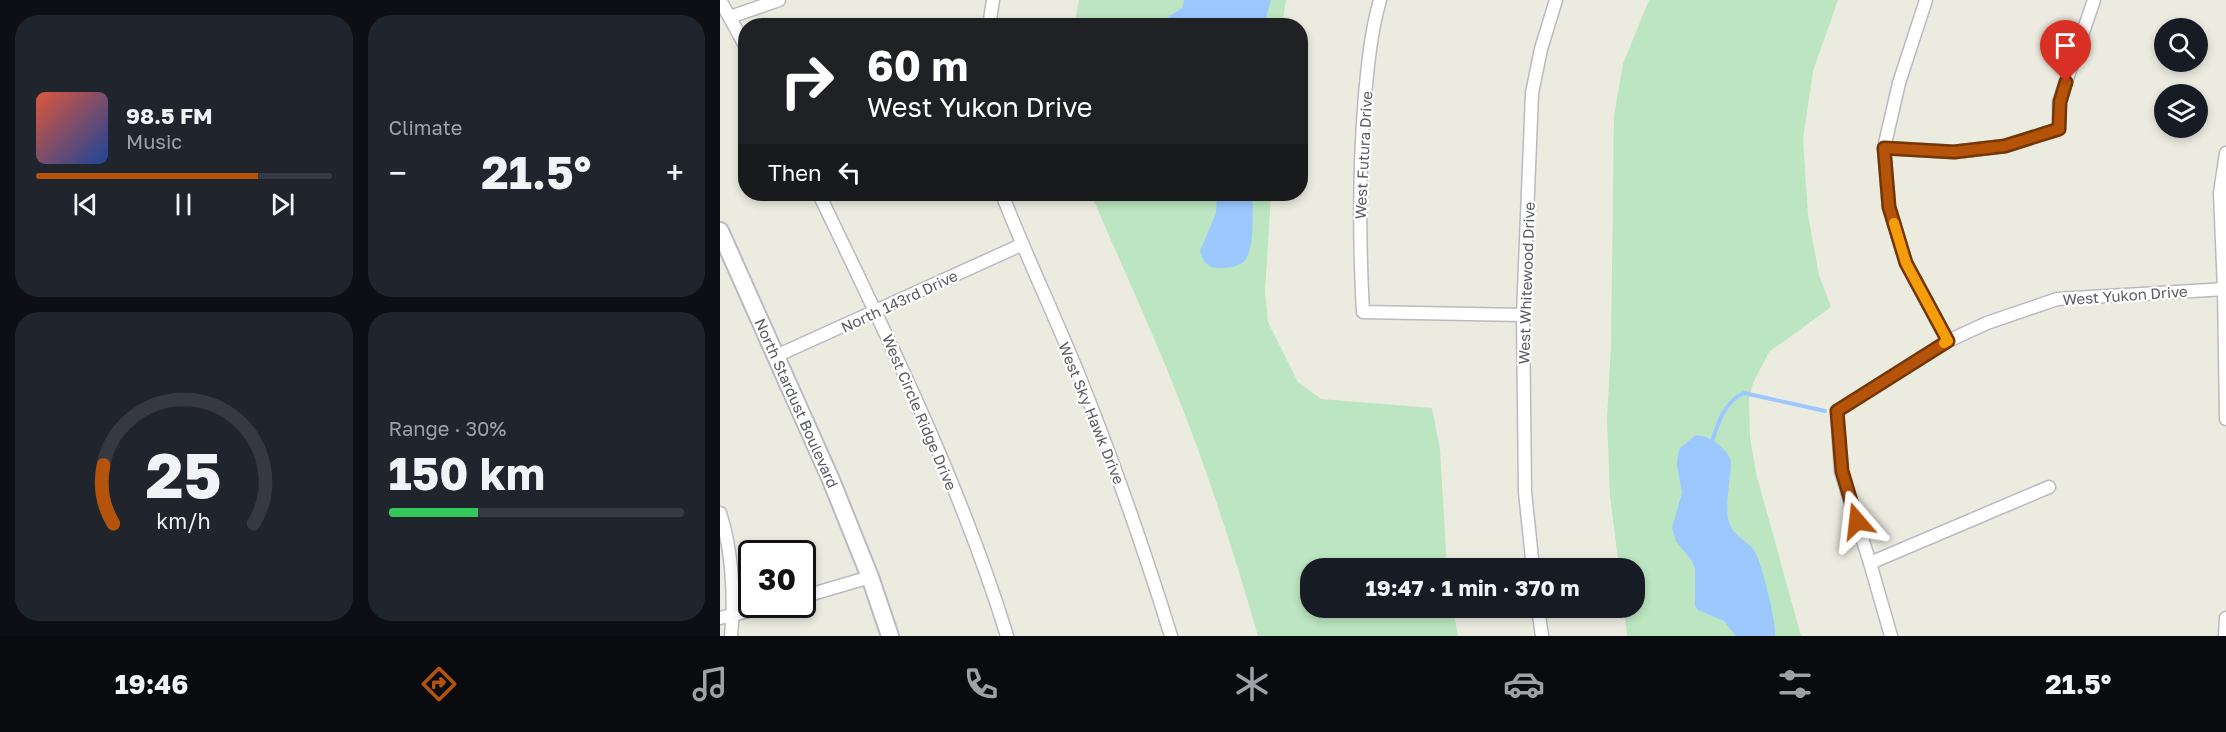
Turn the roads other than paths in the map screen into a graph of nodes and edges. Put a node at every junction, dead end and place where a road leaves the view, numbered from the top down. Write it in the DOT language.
graph roads {
  1 [pos="720,0"];
  2 [pos="779,0"];
  3 [pos="993,0"];
  4 [pos="1380,0"];
  5 [pos="1556,0"];
  6 [pos="1926,0"];
  7 [pos="2094,0"];
  8 [pos="730,17"];
  9 [pos="990,18"];
  10 [pos="738,32"];
  11 [pos="1884,148"];
  12 [pos="2226,153"];
  13 [pos="822,201"];
  14 [pos="1005,201"];
  15 [pos="720,231"];
  16 [pos="1022,244"];
  17 [pos="2225,289"];
  18 [pos="876,311"];
  19 [pos="1523,315"];
  20 [pos="1948,341"];
  21 [pos="776,356"];
  22 [pos="2226,419"];
  23 [pos="2049,487"];
  24 [pos="720,513"];
  25 [pos="1532,558"];
  26 [pos="1870,562"];
  27 [pos="870,577"];
  28 [pos="816,593"];
  29 [pos="738,615"];
  30 [pos="733,616"];
  31 [pos="720,618"];
  32 [pos="1539,618"];
  33 [pos="2226,618"];
  34 [pos="731,636"];
  35 [pos="890,636"];
  36 [pos="1007,636"];
  37 [pos="1170,636"];
  38 [pos="1542,636"];
  39 [pos="1891,636"];
  40 [pos="2225,636"];
  1 -- 8 [label="street"];
  2 -- 8 [label="street"];
  3 -- 9 [label="street"];
  4 -- 19 [label="street, West Futura Drive"];
  5 -- 19 [label="street, West Whitewood Drive"];
  6 -- 11 [label="street"];
  7 -- 11 [label="street"];
  8 -- 10 [label="street"];
  11 -- 20 [label="street"];
  12 -- 17 [label="street"];
  13 -- 18 [label="street, West Circle Ridge Drive"];
  14 -- 16 [label="street, West Sky Hawk Drive"];
  15 -- 21 [label="street, North Stardust Boulevard"];
  16 -- 18 [label="street, North 143rd Drive"];
  16 -- 37 [label="street, West Sky Hawk Drive"];
  17 -- 20 [label="street, West Yukon Drive"];
  17 -- 22 [label="street"];
  18 -- 21 [label="street, North 143rd Drive"];
  18 -- 36 [label="street, West Circle Ridge Drive"];
  19 -- 25 [label="street, West Whitewood Drive"];
  20 -- 26 [label="street, West Yukon Drive"];
  21 -- 27 [label="street, North Stardust Boulevard"];
  23 -- 26 [label="street"];
  24 -- 30 [label="street"];
  26 -- 39 [label="street"];
  27 -- 28 [label="street"];
  27 -- 35 [label="street, North Stardust Boulevard"];
  29 -- 30 [label="street"];
  30 -- 31 [label="street"];
  30 -- 34 [label="street"];
  32 -- 38 [label="street"];
  33 -- 40 [label="street"];
}
